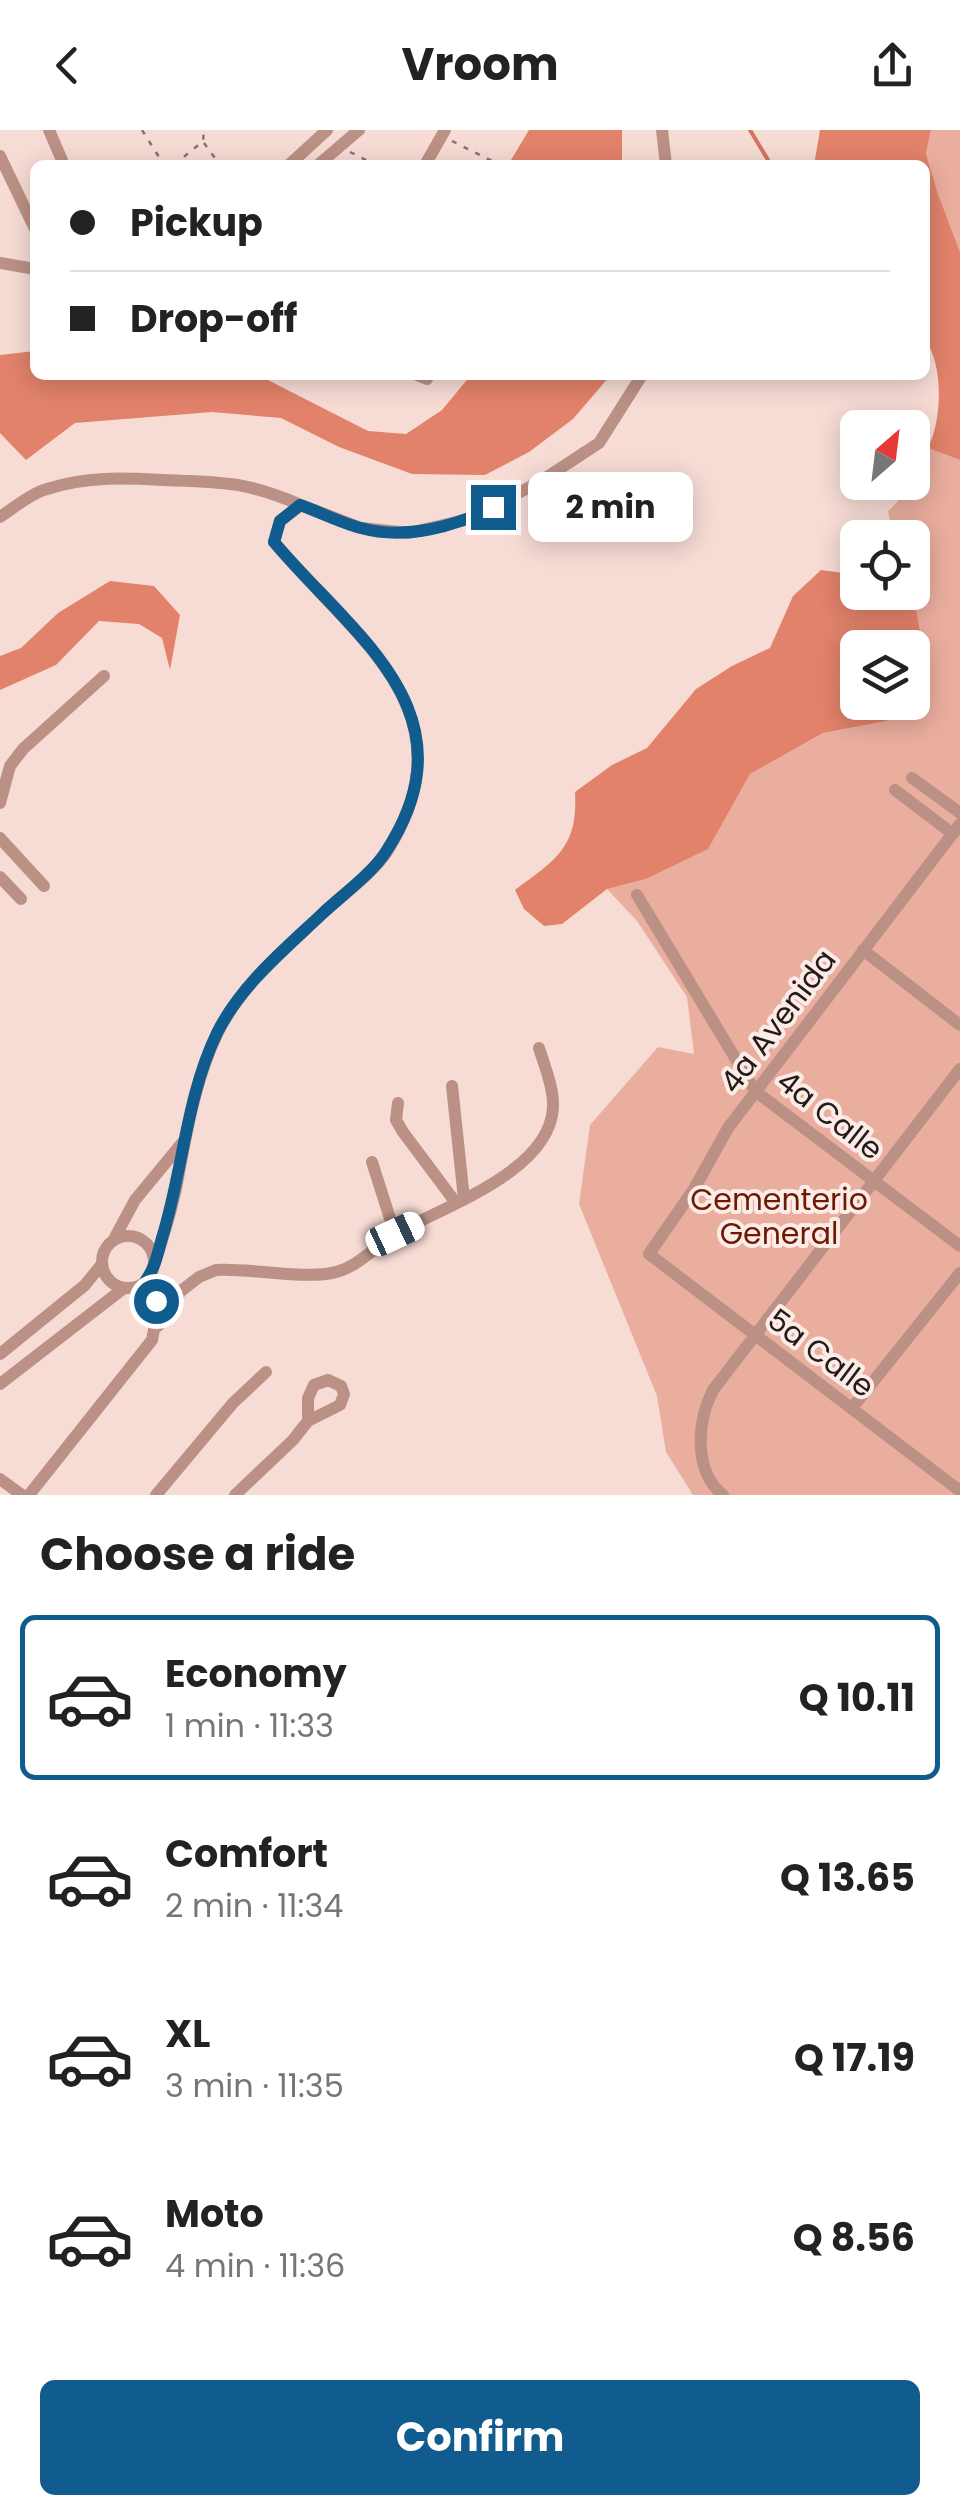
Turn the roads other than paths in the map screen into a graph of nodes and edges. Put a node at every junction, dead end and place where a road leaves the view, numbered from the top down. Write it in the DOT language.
graph roads {
  1 [pos="49,130"];
  2 [pos="328,130"];
  3 [pos="358,130"];
  4 [pos="662,130"];
  5 [pos="443,133"];
  6 [pos="0,156"];
  7 [pos="62,160"];
  8 [pos="295,160"];
  9 [pos="323,160"];
  10 [pos="427,160"];
  11 [pos="665,160"];
  12 [pos="30,219"];
  13 [pos="0,263"];
  14 [pos="30,268"];
  15 [pos="639,380"];
  16 [pos="300,505"];
  17 [pos="0,517"];
  18 [pos="104,676"];
  19 [pos="912,778"];
  20 [pos="895,790"];
  21 [pos="0,803"];
  22 [pos="958,825"];
  23 [pos="0,838"];
  24 [pos="0,877"];
  25 [pos="44,886"];
  26 [pos="637,894"];
  27 [pos="20,899"];
  28 [pos="864,950"];
  29 [pos="960,1025"];
  30 [pos="540,1048"];
  31 [pos="960,1069"];
  32 [pos="452,1086"];
  33 [pos="756,1091"];
  34 [pos="398,1103"];
  35 [pos="184,1142"];
  36 [pos="372,1162"];
  37 [pos="874,1181"];
  38 [pos="460,1201"];
  39 [pos="395,1234"];
  40 [pos="113,1241"];
  41 [pos="960,1246"];
  42 [pos="651,1257"];
  43 [pos="102,1264"];
  44 [pos="154,1266"];
  45 [pos="960,1273"];
  46 [pos="146,1280"];
  47 [pos="124,1288"];
  48 [pos="181,1290"];
  49 [pos="153,1295"];
  50 [pos="156,1328"];
  51 [pos="756,1334"];
  52 [pos="0,1354"];
  53 [pos="266,1372"];
  54 [pos="0,1384"];
  55 [pos="852,1408"];
  56 [pos="308,1421"];
  57 [pos="0,1479"];
  58 [pos="960,1491"];
  59 [pos="719,1492"];
  60 [pos="26,1495"];
  61 [pos="156,1495"];
  62 [pos="235,1495"];
  1 -- 7 [label="street"];
  2 -- 8 [label="street"];
  3 -- 9 [label="street"];
  4 -- 11 [label="street"];
  5 -- 10 [label="street"];
  6 -- 12 [label="street"];
  13 -- 14 [label="street"];
  15 -- 16 [label="street"];
  16 -- 17 [label="street"];
  16 -- 35 [label="street"];
  18 -- 21 [label="street"];
  19 -- 22 [label="street"];
  20 -- 22 [label="street"];
  22 -- 28 [label="street, 4a Avenida"];
  23 -- 25 [label="street"];
  24 -- 27 [label="street"];
  26 -- 33 [label="street, 4a Calle"];
  28 -- 29 [label="street"];
  28 -- 33 [label="street, 4a Avenida"];
  30 -- 38 [label="street"];
  31 -- 37 [label="street"];
  32 -- 38 [label="street"];
  33 -- 37 [label="street, 4a Calle"];
  33 -- 42 [label="street, 4a Avenida"];
  34 -- 38 [label="street"];
  35 -- 40 [label="street"];
  35 -- 44 [label="street"];
  36 -- 39 [label="street"];
  37 -- 41 [label="street, 4a Calle"];
  37 -- 51 [label="street"];
  38 -- 39 [label="street"];
  39 -- 48 [label="street"];
  40 -- 43 [label="street"];
  40 -- 44 [label="street"];
  42 -- 51 [label="street, 5a Calle"];
  43 -- 47 [label="street"];
  43 -- 52 [label="street"];
  44 -- 46 [label="street"];
  45 -- 55 [label="street"];
  46 -- 47 [label="street"];
  46 -- 49 [label="street"];
  47 -- 54 [label="street"];
  48 -- 49 [label="street"];
  48 -- 50 [label="street"];
  49 -- 50 [label="street"];
  50 -- 60 [label="street"];
  51 -- 55 [label="street, 5a Calle"];
  51 -- 59 [label="street"];
  53 -- 61 [label="street"];
  55 -- 58 [label="street, 5a Calle"];
  56 -- 62 [label="street"];
  57 -- 60 [label="street"];
}
